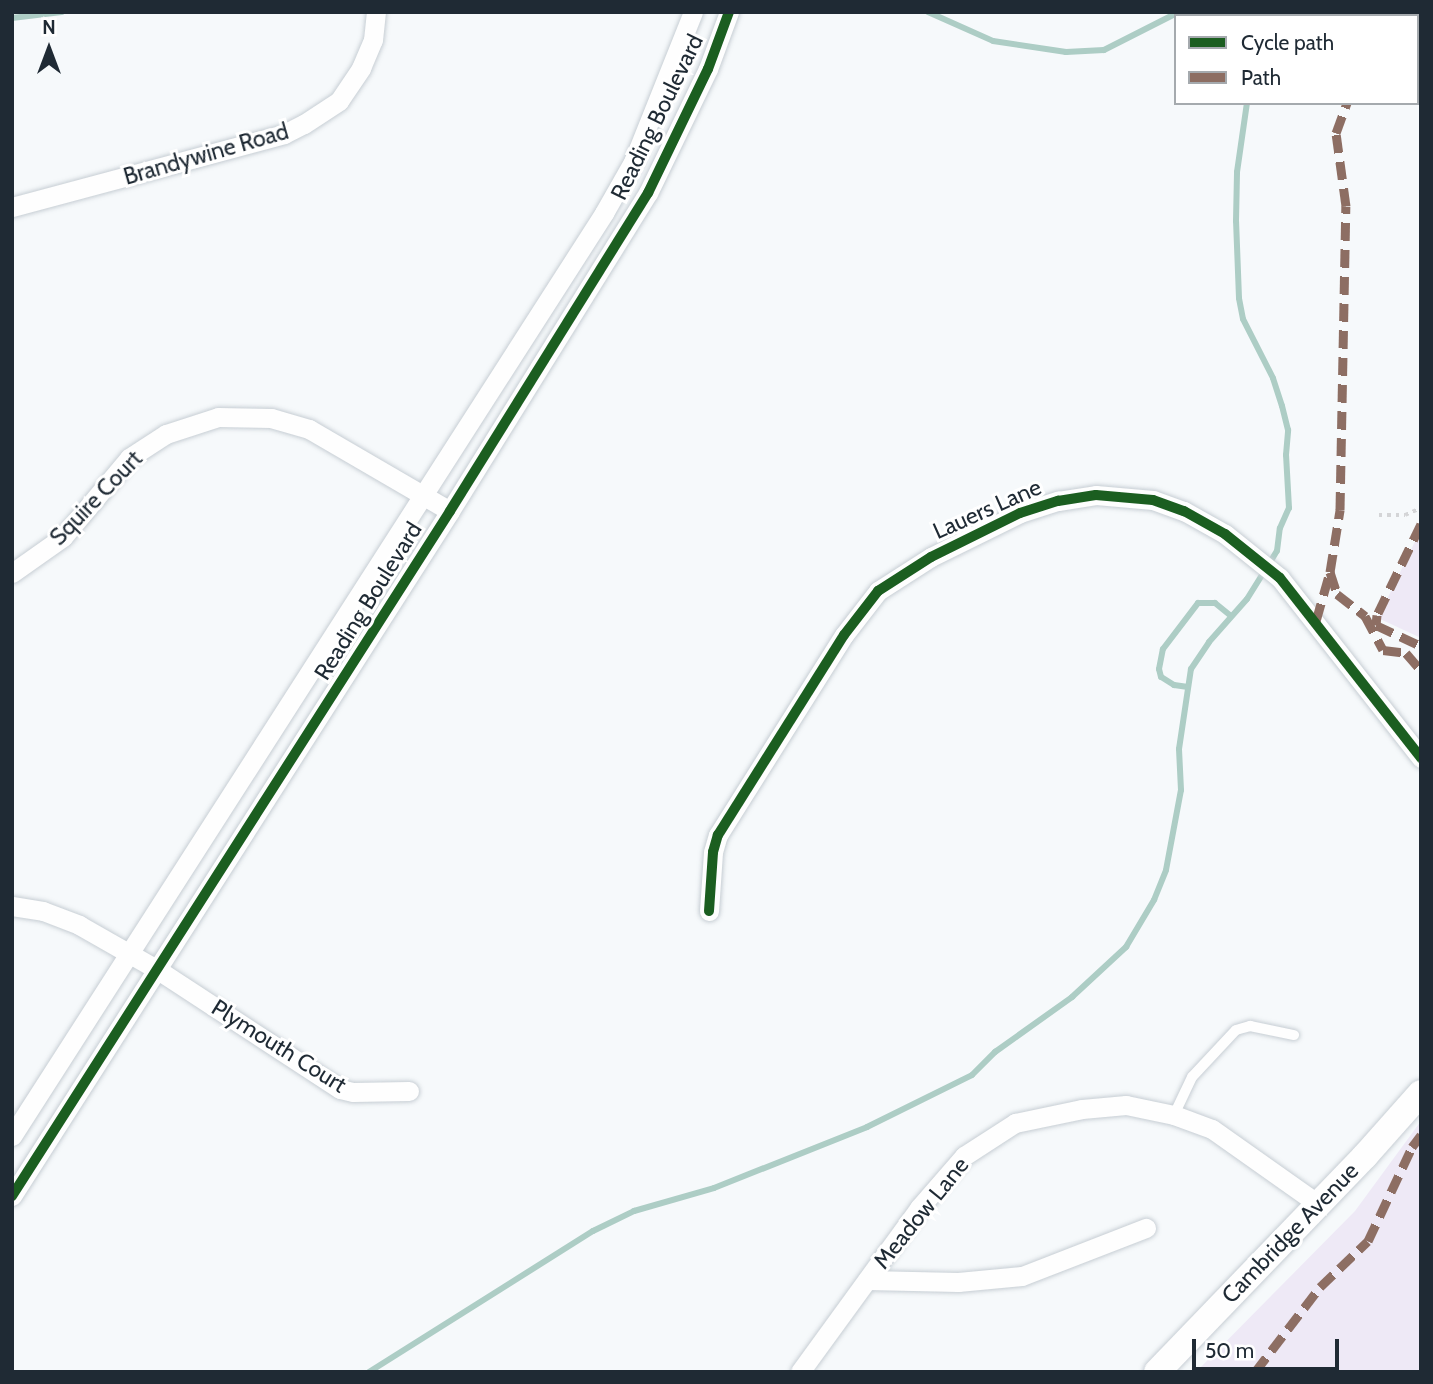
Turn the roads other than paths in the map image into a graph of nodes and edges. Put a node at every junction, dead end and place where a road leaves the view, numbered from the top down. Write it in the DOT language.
graph roads {
  1 [pos="376,12"];
  2 [pos="693,12"];
  3 [pos="729,12"];
  4 [pos="12,207"];
  5 [pos="422,494"];
  6 [pos="450,511"];
  7 [pos="12,573"];
  8 [pos="1421,758"];
  9 [pos="12,906"];
  10 [pos="709,911"];
  11 [pos="128,953"];
  12 [pos="158,970"];
  13 [pos="1294,1035"];
  14 [pos="410,1091"];
  15 [pos="1421,1093"];
  16 [pos="1174,1115"];
  17 [pos="12,1136"];
  18 [pos="12,1196"];
  19 [pos="1318,1204"];
  20 [pos="1146,1228"];
  21 [pos="867,1280"];
  22 [pos="800,1372"];
  23 [pos="1157,1372"];
  1 -- 4 [label="street, Brandywine Road"];
  2 -- 5 [label="street, Reading Boulevard"];
  3 -- 6 [label="street, Reading Boulevard"];
  5 -- 6 [label="street, Squire Court"];
  5 -- 7 [label="street, Squire Court"];
  5 -- 11 [label="street, Reading Boulevard"];
  6 -- 12 [label="street, Reading Boulevard"];
  8 -- 10 [label="street, Lauers Lane"];
  9 -- 11 [label="street, Plymouth Court"];
  11 -- 12 [label="street, Plymouth Court"];
  11 -- 17 [label="street, Reading Boulevard"];
  12 -- 14 [label="street, Plymouth Court"];
  12 -- 18 [label="street, Reading Boulevard"];
  13 -- 16 [label="lane"];
  15 -- 19 [label="street, Cambridge Avenue"];
  16 -- 19 [label="street, Meadow Lane"];
  16 -- 21 [label="street, Meadow Lane"];
  19 -- 23 [label="street, Cambridge Avenue"];
  20 -- 21 [label="street, Meadow Lane"];
  21 -- 22 [label="street, Meadow Lane"];
}
